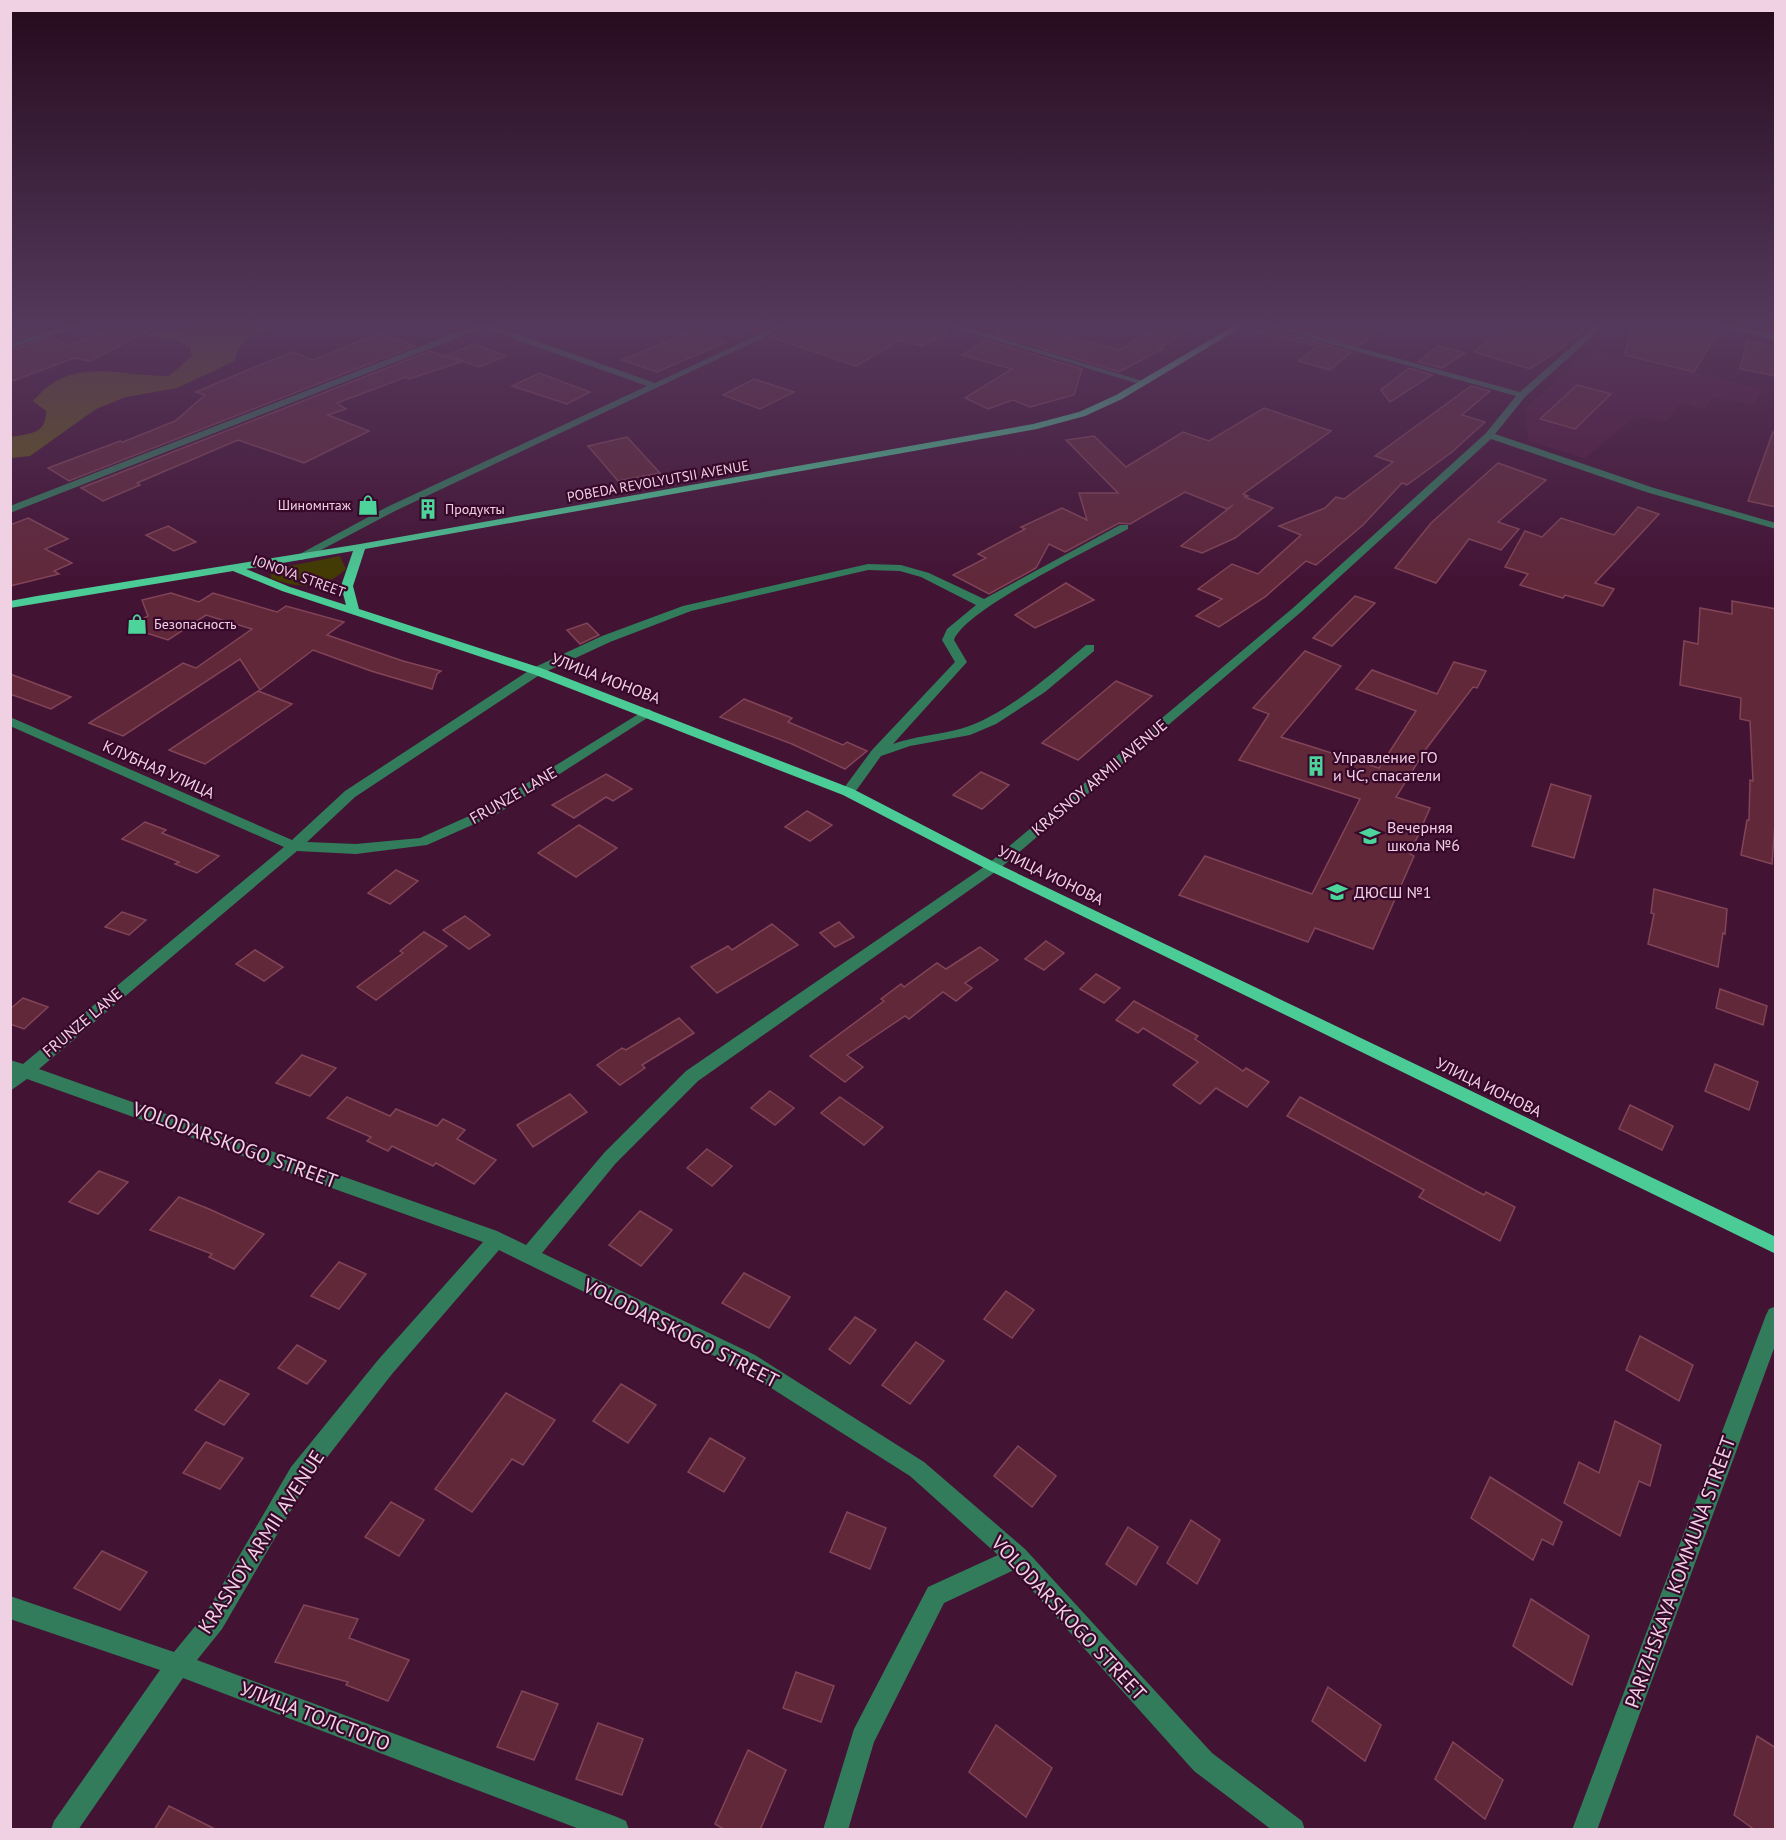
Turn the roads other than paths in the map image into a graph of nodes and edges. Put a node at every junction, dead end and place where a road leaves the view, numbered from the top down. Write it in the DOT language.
graph roads {
  1 [pos="265,410"];
  2 [pos="604,410"];
  3 [pos="1091,410"];
  4 [pos="1510,410"];
  5 [pos="1489,435"];
  6 [pos="10,510"];
  7 [pos="1776,526"];
  8 [pos="1124,527"];
  9 [pos="360,547"];
  10 [pos="302,557"];
  11 [pos="233,567"];
  12 [pos="37,598"];
  13 [pos="10,600"];
  14 [pos="984,604"];
  15 [pos="10,605"];
  16 [pos="354,612"];
  17 [pos="1090,648"];
  18 [pos="537,671"];
  19 [pos="649,712"];
  20 [pos="10,721"];
  21 [pos="877,753"];
  22 [pos="848,792"];
  23 [pos="294,846"];
  24 [pos="993,867"];
  25 [pos="18,1068"];
  26 [pos="10,1084"];
  27 [pos="497,1239"];
  28 [pos="1776,1246"];
  29 [pos="528,1256"];
  30 [pos="1776,1315"];
  31 [pos="1017,1557"];
  32 [pos="10,1607"];
  33 [pos="178,1665"];
  34 [pos="63,1830"];
  35 [pos="617,1830"];
  36 [pos="835,1830"];
  37 [pos="1293,1830"];
  38 [pos="1584,1830"];
  1 -- 6 [label="street"];
  2 -- 10 [label="street"];
  3 -- 9 [label="main road, POBEDA REVOLYUTSII AVENUE"];
  4 -- 5 [label="street, KRASNOY ARMII AVENUE"];
  5 -- 7 [label="street"];
  5 -- 24 [label="street, KRASNOY ARMII AVENUE"];
  8 -- 14 [label="street"];
  9 -- 10 [label="main road, POBEDA REVOLYUTSII AVENUE"];
  9 -- 16 [label="main road"];
  10 -- 11 [label="main road, POBEDA REVOLYUTSII AVENUE"];
  11 -- 12 [label="main road, POBEDA REVOLYUTSII AVENUE"];
  11 -- 16 [label="main road, IONOVA STREET"];
  12 -- 13 [label="main road"];
  12 -- 15 [label="main road"];
  14 -- 18 [label="street, FRUNZE LANE"];
  14 -- 21 [label="street"];
  16 -- 18 [label="main road, УЛИЦА ИОНОВА"];
  17 -- 21 [label="street"];
  18 -- 19 [label="main road, УЛИЦА ИОНОВА"];
  18 -- 23 [label="street, FRUNZE LANE"];
  19 -- 22 [label="main road, УЛИЦА ИОНОВА"];
  19 -- 23 [label="street, FRUNZE LANE"];
  20 -- 23 [label="street, КЛУБНАЯ УЛИЦА"];
  21 -- 22 [label="street"];
  22 -- 24 [label="main road, УЛИЦА ИОНОВА"];
  23 -- 25 [label="street, FRUNZE LANE"];
  24 -- 28 [label="main road, УЛИЦА ИОНОВА"];
  24 -- 29 [label="street, KRASNOY ARMII AVENUE"];
  25 -- 26 [label="street, FRUNZE LANE"];
  25 -- 27 [label="street, VOLODARSKOGO STREET"];
  27 -- 29 [label="street, VOLODARSKOGO STREET"];
  27 -- 33 [label="street, KRASNOY ARMII AVENUE"];
  29 -- 31 [label="street, VOLODARSKOGO STREET"];
  30 -- 38 [label="street, PARIZHSKAYA KOMMUNA STREET"];
  31 -- 36 [label="street"];
  31 -- 37 [label="street, VOLODARSKOGO STREET"];
  32 -- 33 [label="street, УЛИЦА ТОЛСТОГО"];
  33 -- 34 [label="street, KRASNOY ARMII AVENUE"];
  33 -- 35 [label="street, УЛИЦА ТОЛСТОГО"];
}
